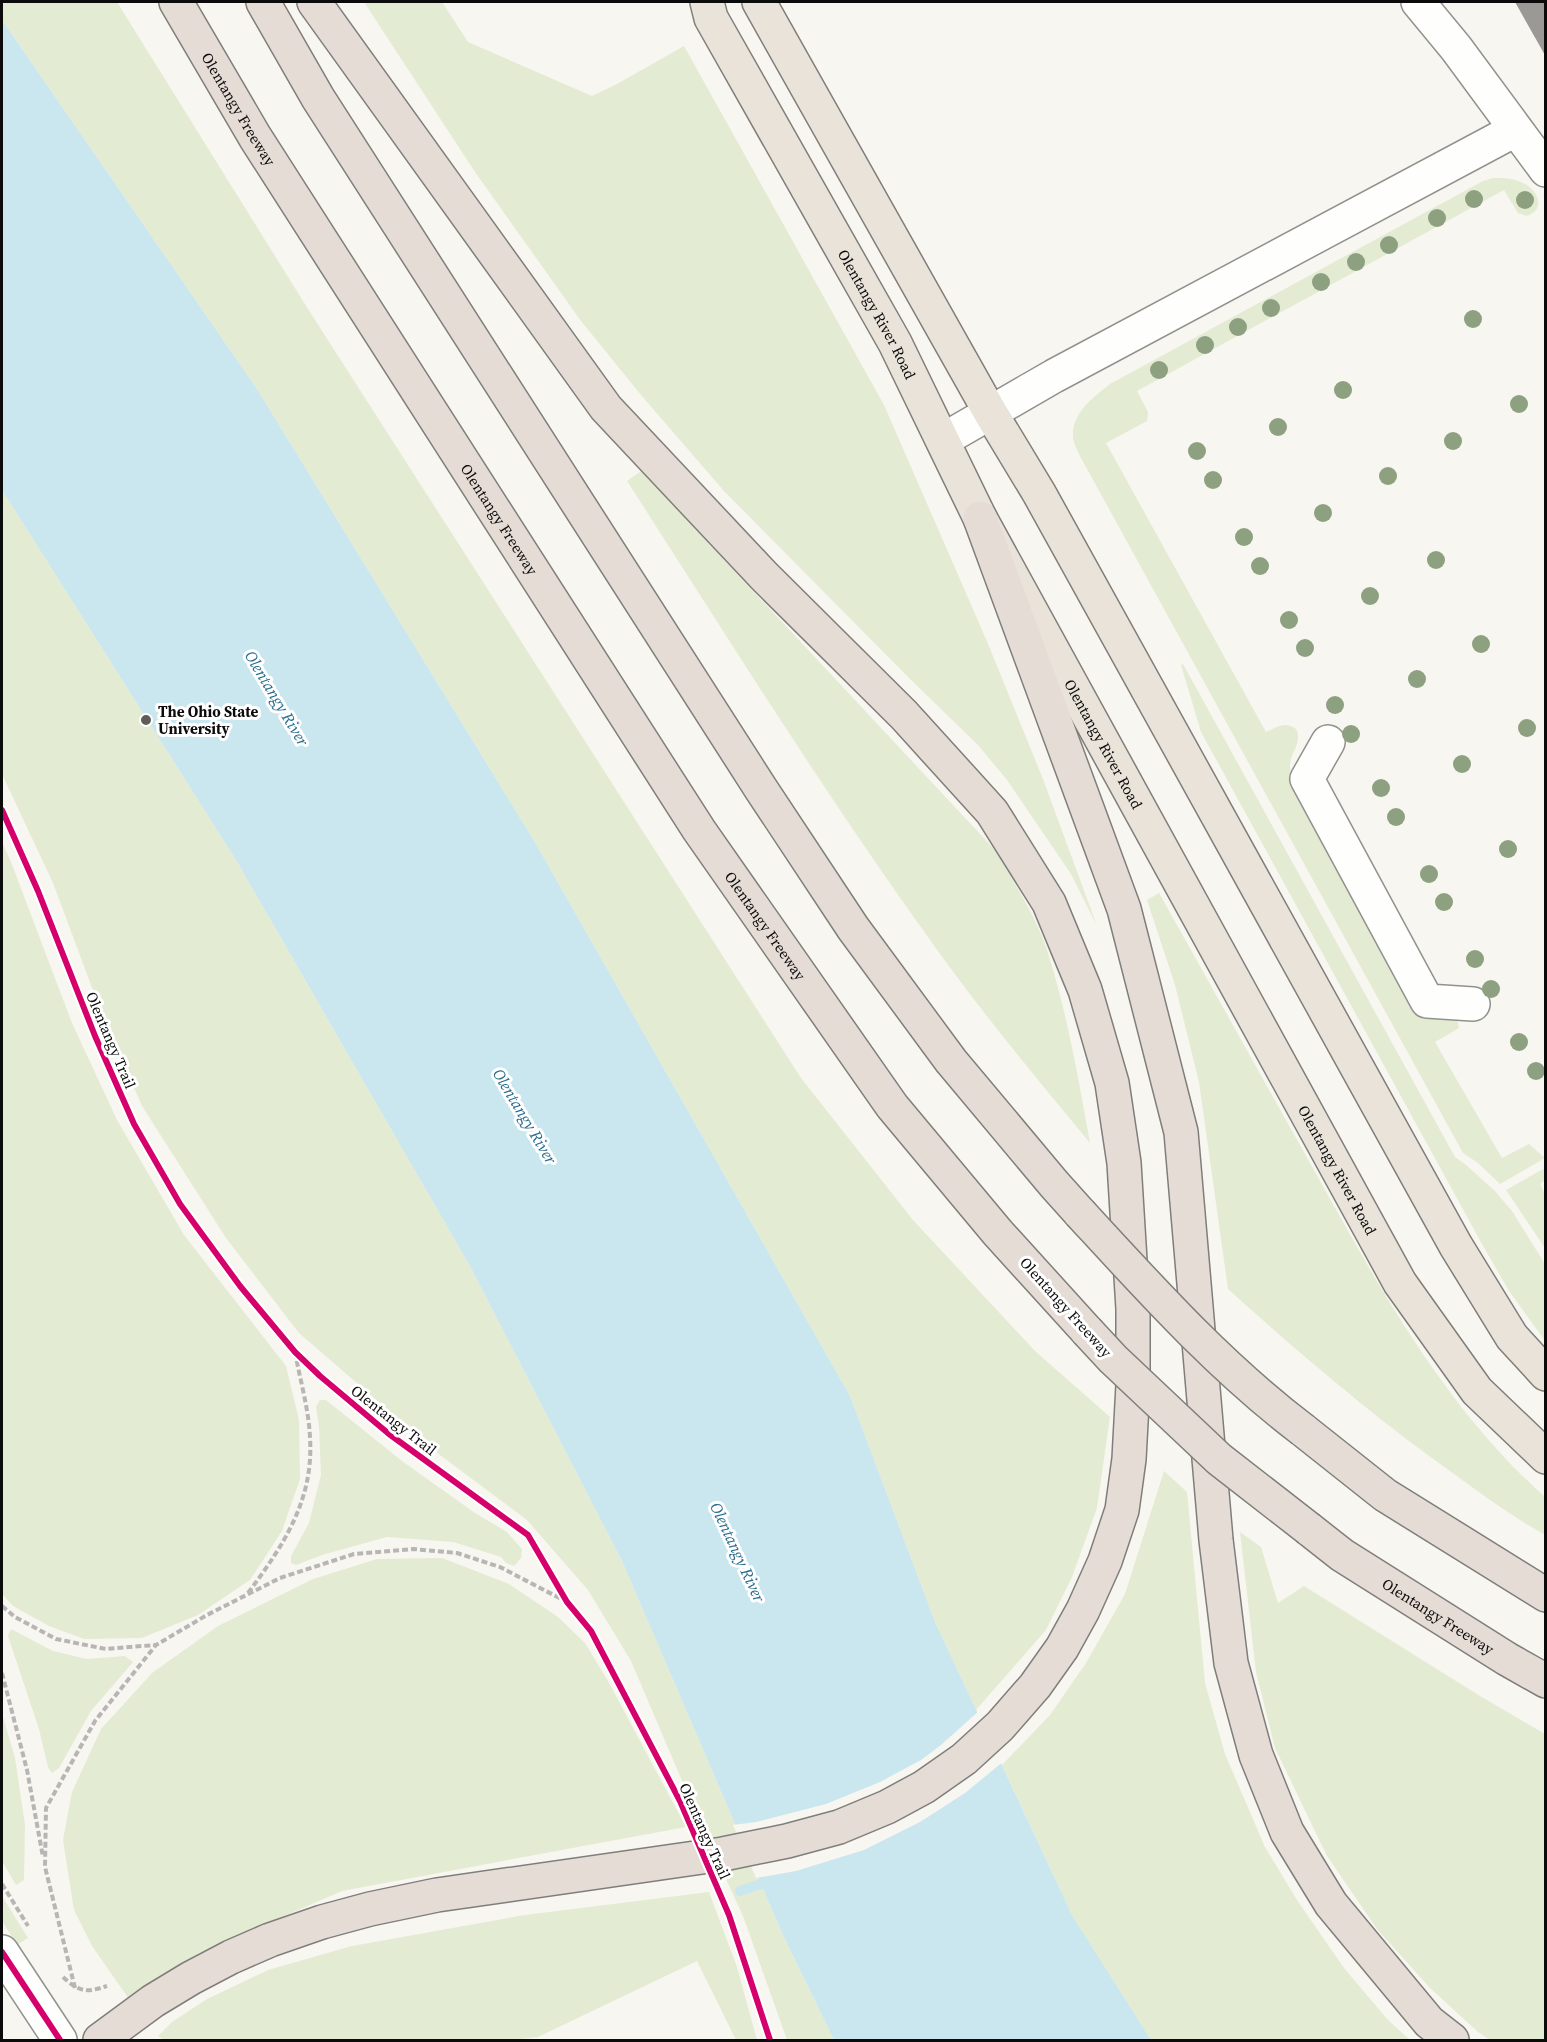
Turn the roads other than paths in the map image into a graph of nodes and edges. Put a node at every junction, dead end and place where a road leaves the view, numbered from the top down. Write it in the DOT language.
graph roads {
  1 [pos="176,2"];
  2 [pos="263,2"];
  3 [pos="314,2"];
  4 [pos="707,2"];
  5 [pos="759,2"];
  6 [pos="1418,2"];
  7 [pos="1515,130"];
  8 [pos="1545,170"];
  9 [pos="990,412"];
  10 [pos="943,440"];
  11 [pos="980,518"];
  12 [pos="1328,742"];
  13 [pos="1473,1004"];
  14 [pos="1545,1374"];
  15 [pos="1545,1457"];
  16 [pos="1545,1595"];
  17 [pos="1545,1681"];
  18 [pos="2,1952"];
  19 [pos="60,2040"];
  20 [pos="100,2040"];
  21 [pos="1452,2040"];
  1 -- 17 [label="highway, Olentangy Freeway, bridge"];
  2 -- 16 [label="highway, bridge"];
  3 -- 20 [label="highway"];
  4 -- 10 [label="main road, Olentangy River Road"];
  5 -- 9 [label="main road"];
  6 -- 7 [label="street"];
  7 -- 8 [label="street"];
  7 -- 9 [label="street"];
  9 -- 10 [label="street"];
  9 -- 14 [label="main road"];
  10 -- 11 [label="main road, Olentangy River Road"];
  11 -- 15 [label="main road, Olentangy River Road"];
  11 -- 21 [label="highway"];
  12 -- 13 [label="street"];
  18 -- 19 [label="street"];
}
